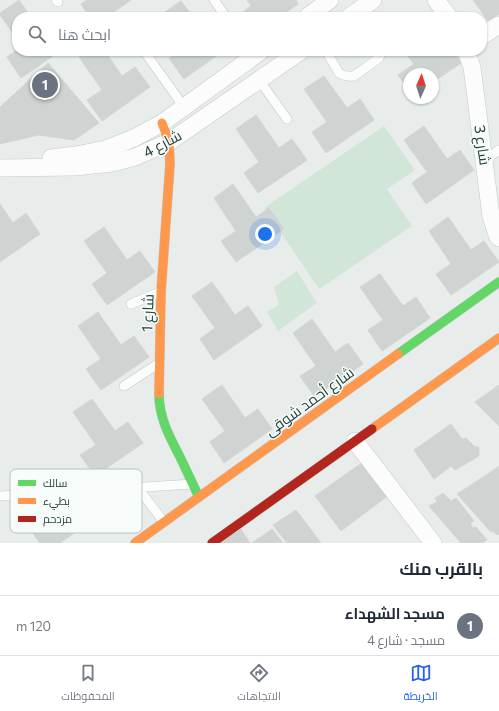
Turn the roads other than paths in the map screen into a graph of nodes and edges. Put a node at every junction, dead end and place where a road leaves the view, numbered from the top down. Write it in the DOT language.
graph roads {
  1 [pos="214,0"];
  2 [pos="330,0"];
  3 [pos="436,0"];
  4 [pos="222,12"];
  5 [pos="314,12"];
  6 [pos="445,12"];
  7 [pos="499,25"];
  8 [pos="487,33"];
  9 [pos="148,56"];
  10 [pos="250,56"];
  11 [pos="294,56"];
  12 [pos="329,56"];
  13 [pos="380,56"];
  14 [pos="468,56"];
  15 [pos="259,80"];
  16 [pos="184,107"];
  17 [pos="287,119"];
  18 [pos="162,123"];
  19 [pos="169,142"];
  20 [pos="499,150"];
  21 [pos="0,156"];
  22 [pos="485,160"];
  23 [pos="48,163"];
  24 [pos="0,168"];
  25 [pos="499,238"];
  26 [pos="499,282"];
  27 [pos="161,292"];
  28 [pos="131,304"];
  29 [pos="499,338"];
  30 [pos="159,363"];
  31 [pos="124,386"];
  32 [pos="355,441"];
  33 [pos="193,484"];
  34 [pos="142,488"];
  35 [pos="142,493"];
  36 [pos="10,495"];
  37 [pos="0,496"];
  38 [pos="199,498"];
  39 [pos="164,522"];
  40 [pos="135,543"];
  41 [pos="212,543"];
  42 [pos="433,543"];
  1 -- 4 [label="lane"];
  2 -- 5 [label="street"];
  3 -- 6 [label="street"];
  7 -- 8 [label="street"];
  9 -- 16 [label="lane"];
  10 -- 16 [label="street, شارع 4"];
  11 -- 15 [label="street, شارع 4"];
  12 -- 13 [label="lane"];
  14 -- 22 [label="street, شارع 3"];
  15 -- 17 [label="lane"];
  15 -- 19 [label="street, شارع 4"];
  16 -- 18 [label="street, شارع 4"];
  18 -- 19 [label="street, شارع 1"];
  18 -- 23 [label="street, شارع 4"];
  19 -- 23 [label="street, شارع 4"];
  19 -- 27 [label="street, شارع 1"];
  20 -- 22 [label="lane"];
  21 -- 23 [label="street, شارع 4"];
  22 -- 25 [label="street, شارع 3"];
  23 -- 24 [label="street, شارع 4"];
  26 -- 38 [label="street, شارع أحمد شوقى"];
  27 -- 28 [label="lane"];
  27 -- 30 [label="street, شارع 1"];
  29 -- 32 [label="street"];
  30 -- 31 [label="lane"];
  30 -- 33 [label="street, شارع 1"];
  32 -- 41 [label="street"];
  32 -- 42 [label="street"];
  33 -- 34 [label="lane"];
  33 -- 38 [label="street, شارع 1"];
  35 -- 39 [label="lane"];
  36 -- 37 [label="lane"];
  38 -- 39 [label="street, شارع أحمد شوقى"];
  39 -- 40 [label="street, شارع أحمد شوقى"];
}
